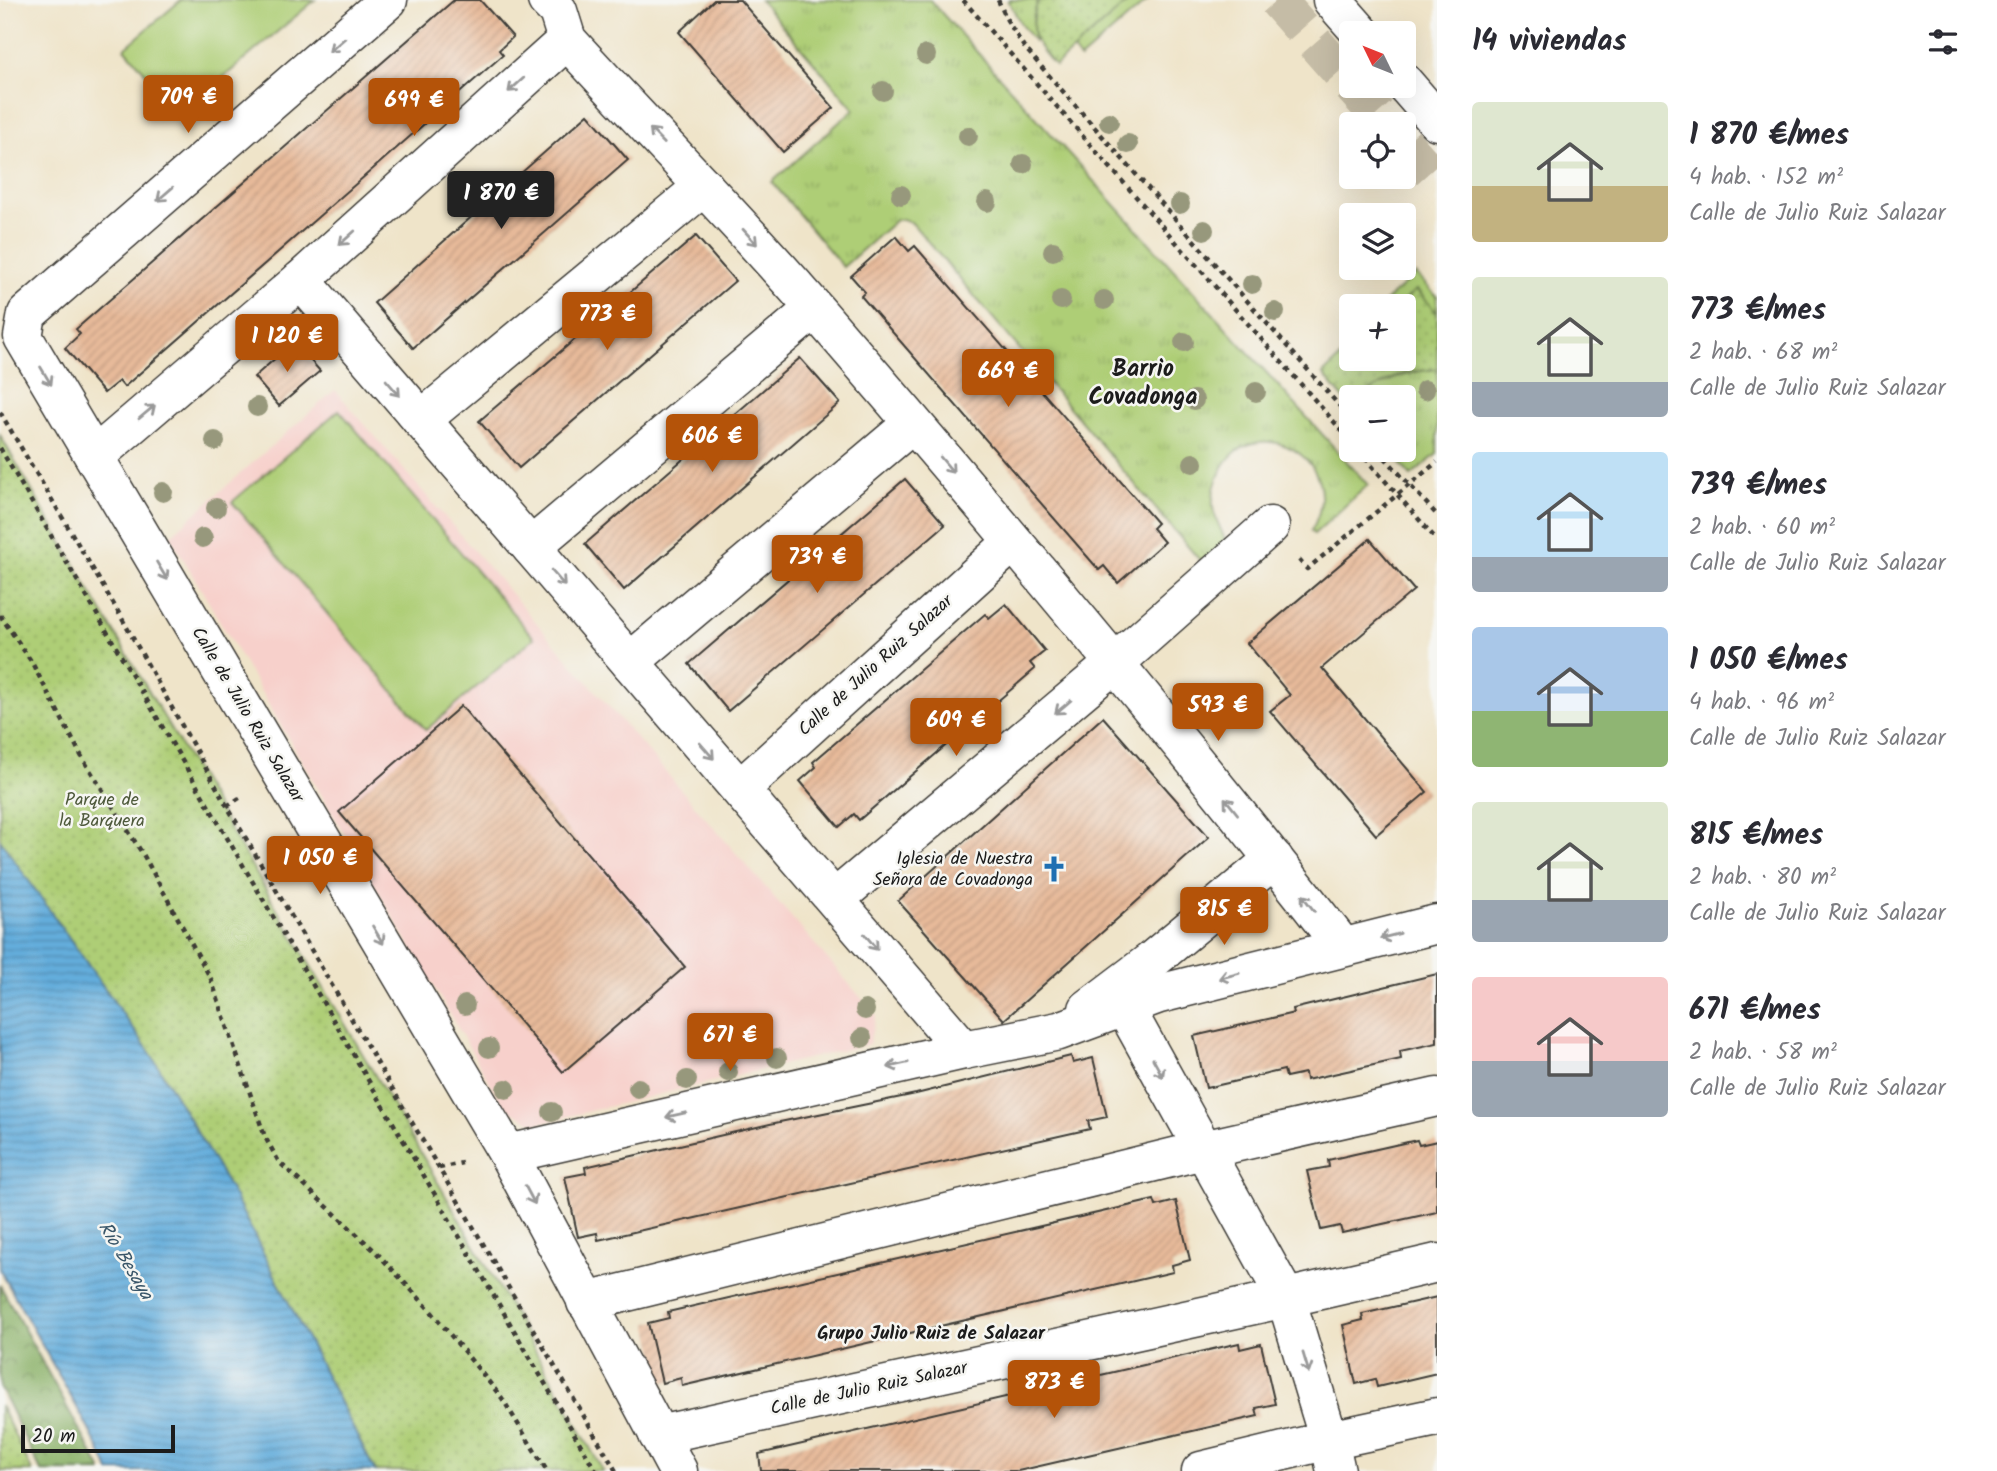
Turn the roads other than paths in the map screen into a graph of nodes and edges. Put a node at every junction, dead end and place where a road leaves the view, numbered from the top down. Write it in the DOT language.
graph roads {
  1 [pos="388,0"];
  2 [pos="1332,0"];
  3 [pos="558,13"];
  4 [pos="1350,21"];
  5 [pos="1416,96"];
  6 [pos="1437,121"];
  7 [pos="704,186"];
  8 [pos="301,280"];
  9 [pos="814,309"];
  10 [pos="421,420"];
  11 [pos="912,424"];
  12 [pos="95,456"];
  13 [pos="1270,526"];
  14 [pos="1013,542"];
  15 [pos="531,547"];
  16 [pos="630,662"];
  17 [pos="1115,663"];
  18 [pos="740,789"];
  19 [pos="1274,859"];
  20 [pos="835,899"];
  21 [pos="1437,924"];
  22 [pos="1343,947"];
  23 [pos="1125,1008"];
  24 [pos="1059,1031"];
  25 [pos="964,1049"];
  26 [pos="1437,1097"];
  27 [pos="1203,1150"];
  28 [pos="508,1154"];
  29 [pos="1437,1263"];
  30 [pos="1286,1298"];
  31 [pos="586,1302"];
  32 [pos="1437,1417"];
  33 [pos="657,1435"];
  34 [pos="1332,1455"];
  35 [pos="678,1471"];
  36 [pos="1201,1471"];
  1 -- 12 [label="street, Calle de Julio Ruiz Salazar, one-way"];
  2 -- 4 [label="street"];
  7 -- 3 [label="street, one-way"];
  3 -- 8 [label="street, one-way"];
  5 -- 6 [label="street"];
  7 -- 9 [label="street, one-way"];
  7 -- 10 [label="street"];
  8 -- 10 [label="street, one-way"];
  12 -- 8 [label="street, one-way"];
  9 -- 11 [label="street"];
  9 -- 15 [label="street"];
  10 -- 15 [label="street"];
  11 -- 14 [label="street, one-way"];
  11 -- 16 [label="street"];
  12 -- 28 [label="street, Calle de Julio Ruiz Salazar, one-way"];
  13 -- 17 [label="street"];
  14 -- 17 [label="street"];
  14 -- 18 [label="street, Calle de Julio Ruiz Salazar"];
  15 -- 16 [label="street, one-way"];
  16 -- 18 [label="street, one-way"];
  19 -- 17 [label="street, one-way"];
  17 -- 20 [label="street, one-way"];
  18 -- 20 [label="street"];
  22 -- 19 [label="street, one-way"];
  19 -- 24 [label="street"];
  20 -- 25 [label="street, one-way"];
  21 -- 22 [label="street, one-way"];
  22 -- 23 [label="street, one-way"];
  23 -- 24 [label="street"];
  23 -- 27 [label="street, one-way"];
  24 -- 25 [label="street"];
  25 -- 28 [label="street, one-way"];
  26 -- 27 [label="street"];
  27 -- 30 [label="street"];
  27 -- 31 [label="street"];
  28 -- 31 [label="street, Calle de Julio Ruiz Salazar, one-way"];
  29 -- 30 [label="street, Calle de Julio Ruiz Salazar"];
  30 -- 33 [label="street, Calle de Julio Ruiz Salazar"];
  30 -- 34 [label="street, one-way"];
  31 -- 33 [label="street, Calle de Julio Ruiz Salazar"];
  32 -- 34 [label="street"];
  33 -- 35 [label="street, Calle de Julio Ruiz Salazar"];
  34 -- 36 [label="street"];
}
